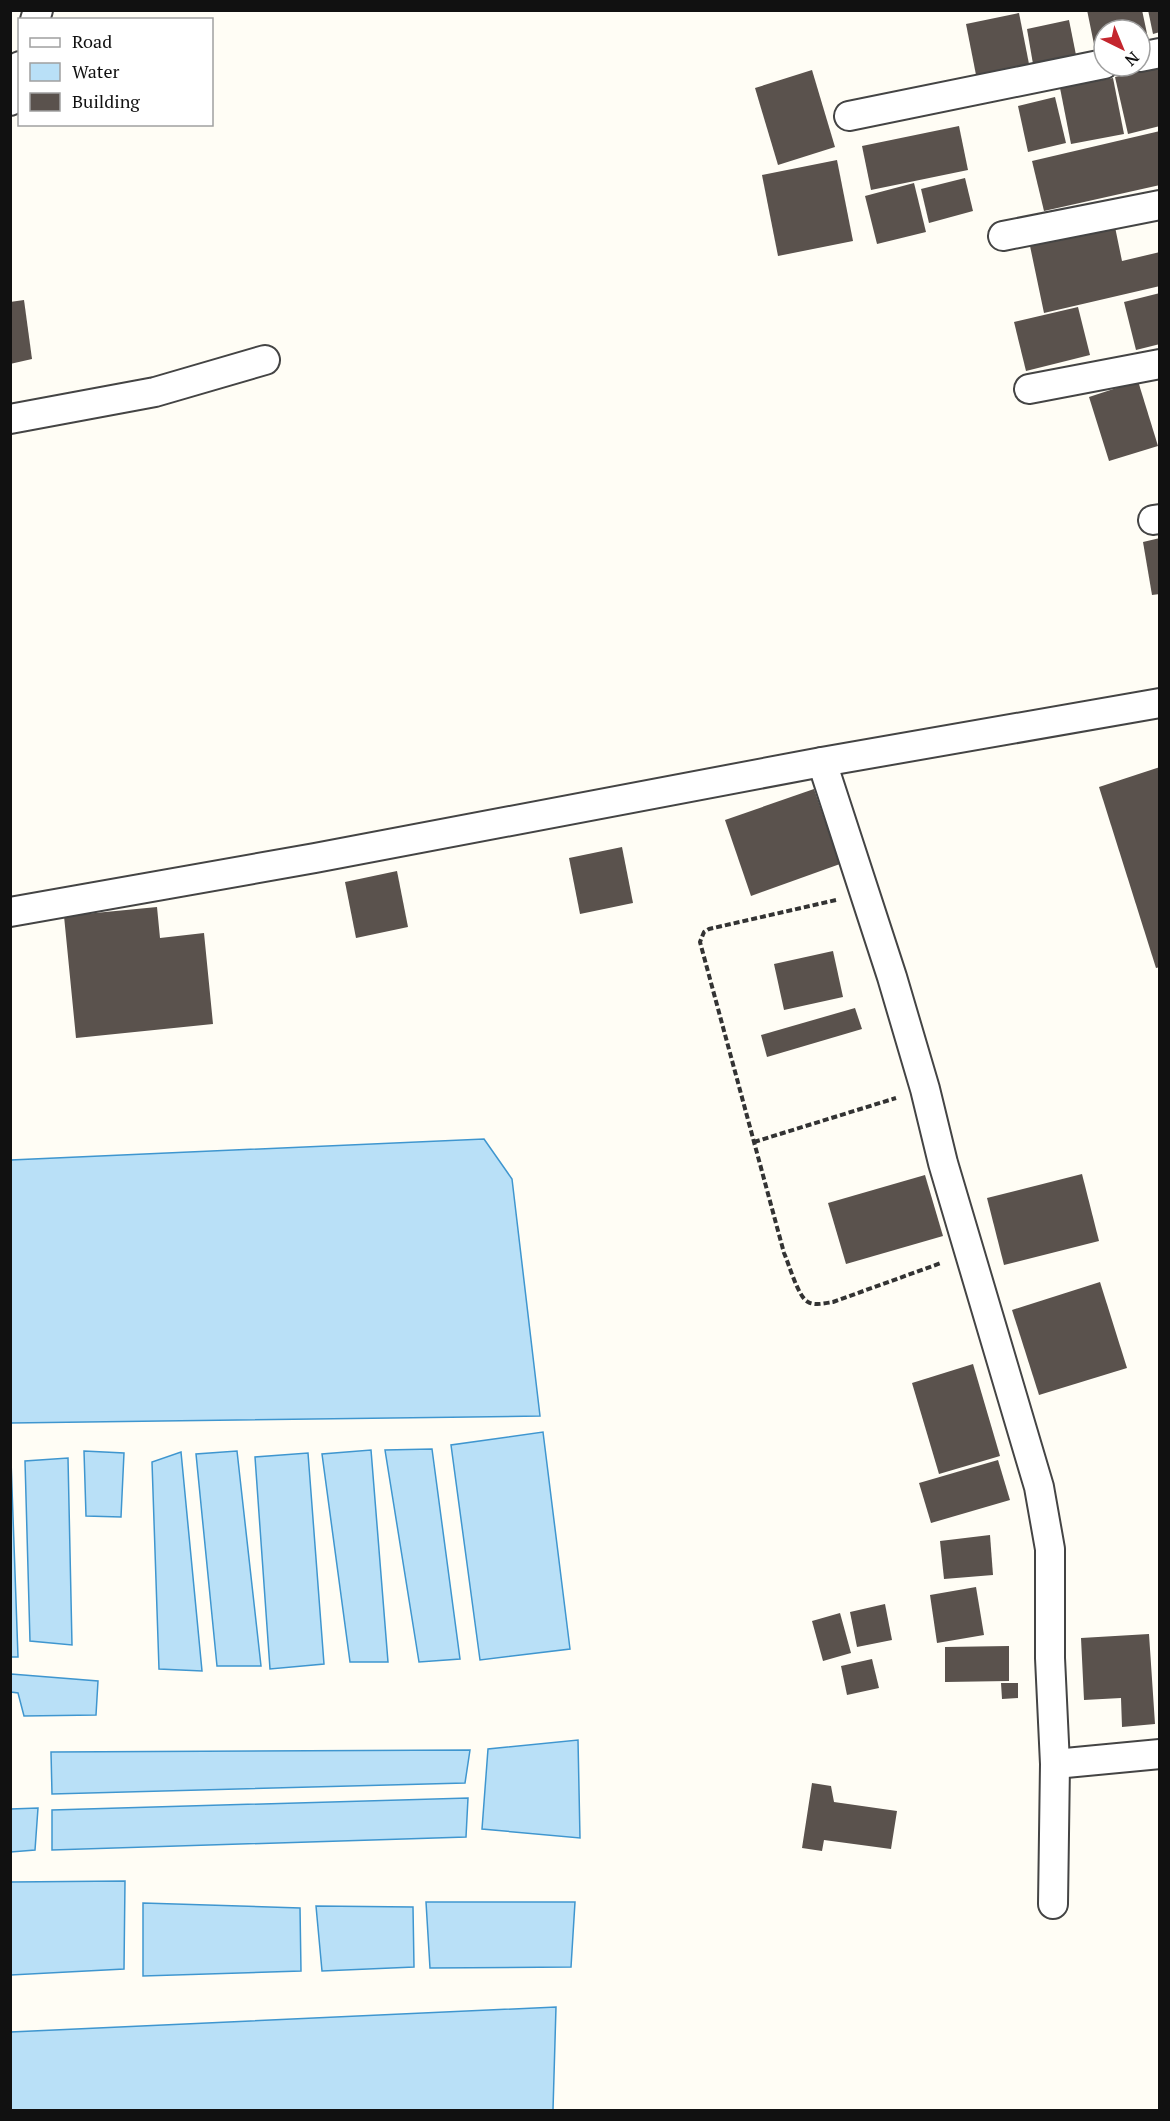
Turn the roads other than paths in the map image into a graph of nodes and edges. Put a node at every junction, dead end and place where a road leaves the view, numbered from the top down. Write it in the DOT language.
graph roads {
  1 [pos="1092,66"];
  2 [pos="18,73"];
  3 [pos="10,101"];
  4 [pos="849,116"];
  5 [pos="1160,205"];
  6 [pos="1003,236"];
  7 [pos="265,360"];
  8 [pos="1160,364"];
  9 [pos="1029,390"];
  10 [pos="10,419"];
  11 [pos="1160,703"];
  12 [pos="822,762"];
  13 [pos="10,912"];
  14 [pos="1160,1754"];
  15 [pos="1055,1764"];
  16 [pos="1053,1904"];
  1 -- 4 [label="street"];
  2 -- 3 [label="street"];
  5 -- 6 [label="street"];
  7 -- 10 [label="street"];
  8 -- 9 [label="street"];
  11 -- 12 [label="street"];
  12 -- 13 [label="street"];
  12 -- 15 [label="street"];
  14 -- 15 [label="street"];
  15 -- 16 [label="street"];
}
